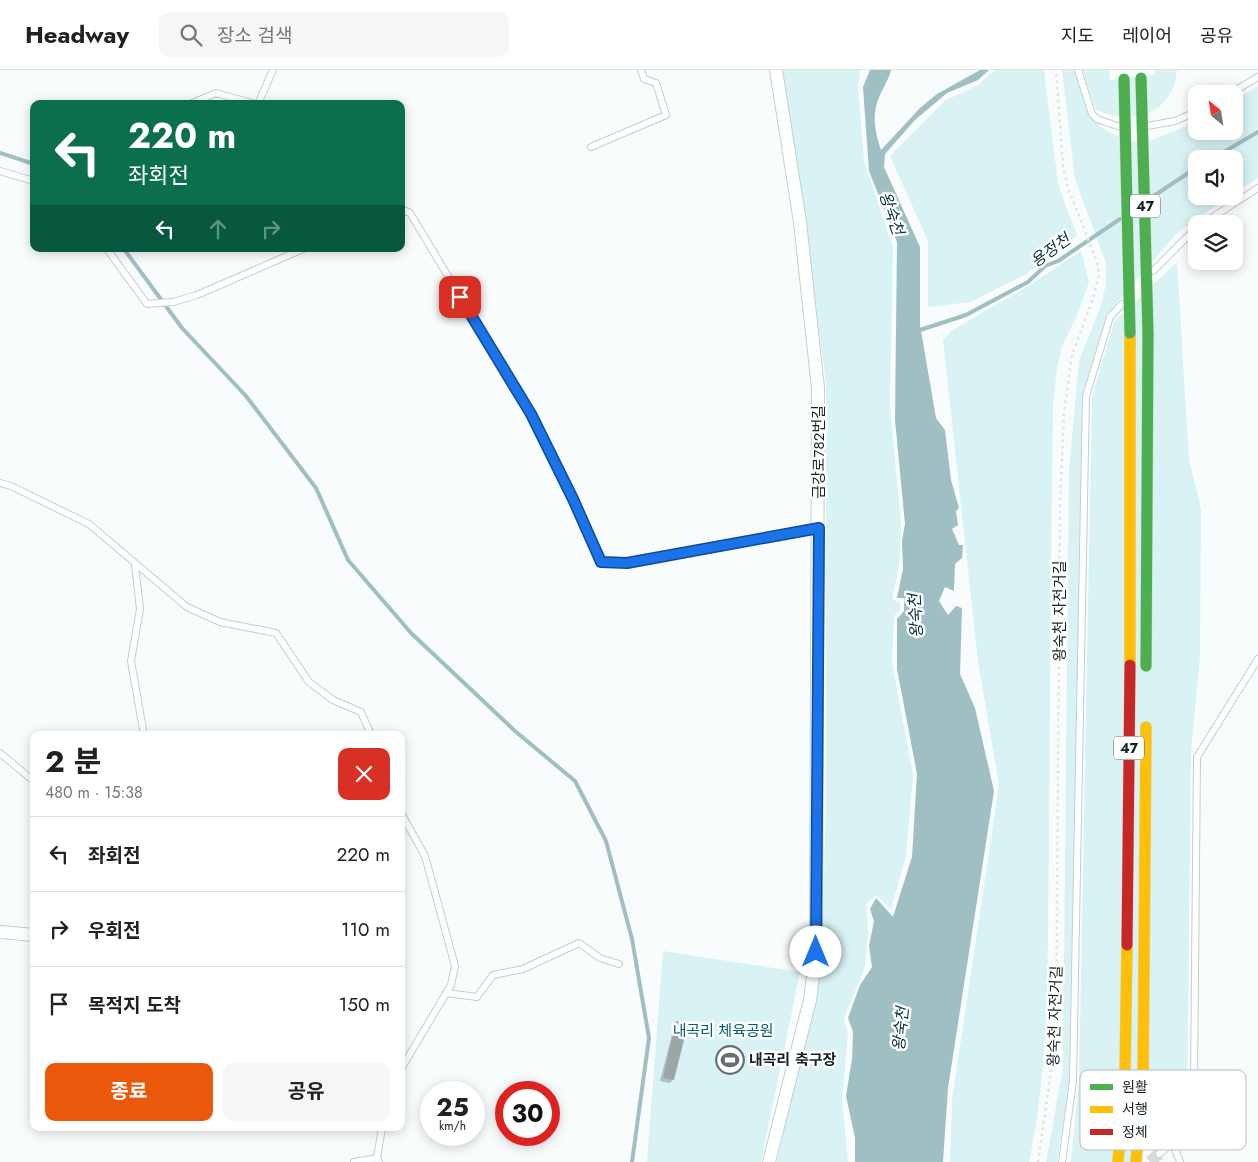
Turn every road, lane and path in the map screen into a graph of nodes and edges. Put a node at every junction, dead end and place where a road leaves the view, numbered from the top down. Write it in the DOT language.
graph roads {
  1 [pos="273,70"];
  2 [pos="641,70"];
  3 [pos="776,70"];
  4 [pos="1056,70"];
  5 [pos="1078,70"];
  6 [pos="1123,74"];
  7 [pos="1141,74"];
  8 [pos="1258,78"];
  9 [pos="1243,86"];
  10 [pos="199,100"];
  11 [pos="241,100"];
  12 [pos="258,100"];
  13 [pos="1188,115"];
  14 [pos="591,147"];
  15 [pos="0,171"];
  16 [pos="30,180"];
  17 [pos="1258,188"];
  18 [pos="405,210"];
  19 [pos="1216,215"];
  20 [pos="1188,235"];
  21 [pos="109,252"];
  22 [pos="296,252"];
  23 [pos="0,483"];
  24 [pos="819,528"];
  25 [pos="135,565"];
  26 [pos="1258,659"];
  27 [pos="1146,680"];
  28 [pos="1146,710"];
  29 [pos="143,731"];
  30 [pos="369,731"];
  31 [pos="0,754"];
  32 [pos="30,778"];
  33 [pos="405,820"];
  34 [pos="0,932"];
  35 [pos="30,934"];
  36 [pos="619,964"];
  37 [pos="447,993"];
  38 [pos="405,1062"];
  39 [pos="1125,1070"];
  40 [pos="1143,1070"];
  41 [pos="1194,1070"];
  42 [pos="382,1131"];
  43 [pos="1165,1150"];
  44 [pos="1175,1150"];
  45 [pos="1159,1154"];
  46 [pos="378,1160"];
  47 [pos="354,1162"];
  48 [pos="769,1162"];
  49 [pos="1038,1162"];
  50 [pos="1062,1162"];
  51 [pos="1180,1162"];
  1 -- 12 [label="lane"];
  2 -- 14 [label="lane"];
  3 -- 24 [label="street, 금강로782번길"];
  4 -- 49 [label="path, 왕숙천 자전거길"];
  5 -- 13 [label="lane"];
  6 -- 39 [label="highway, 47, bridge"];
  7 -- 27 [label="highway, 47, bridge"];
  8 -- 9 [label="lane"];
  10 -- 11 [label="lane"];
  15 -- 16 [label="lane"];
  17 -- 19 [label="lane"];
  18 -- 24 [label="lane"];
  20 -- 50 [label="lane"];
  21 -- 22 [label="lane"];
  23 -- 25 [label="lane"];
  24 -- 48 [label="street, 금강로782번길"];
  25 -- 29 [label="lane"];
  25 -- 30 [label="lane"];
  26 -- 41 [label="lane"];
  28 -- 40 [label="highway, 47"];
  31 -- 32 [label="lane"];
  33 -- 37 [label="lane"];
  34 -- 35 [label="street"];
  36 -- 37 [label="lane"];
  37 -- 38 [label="lane"];
  42 -- 46 [label="lane"];
  43 -- 45 [label="lane"];
  44 -- 51 [label="lane"];
  46 -- 47 [label="lane"];
}
